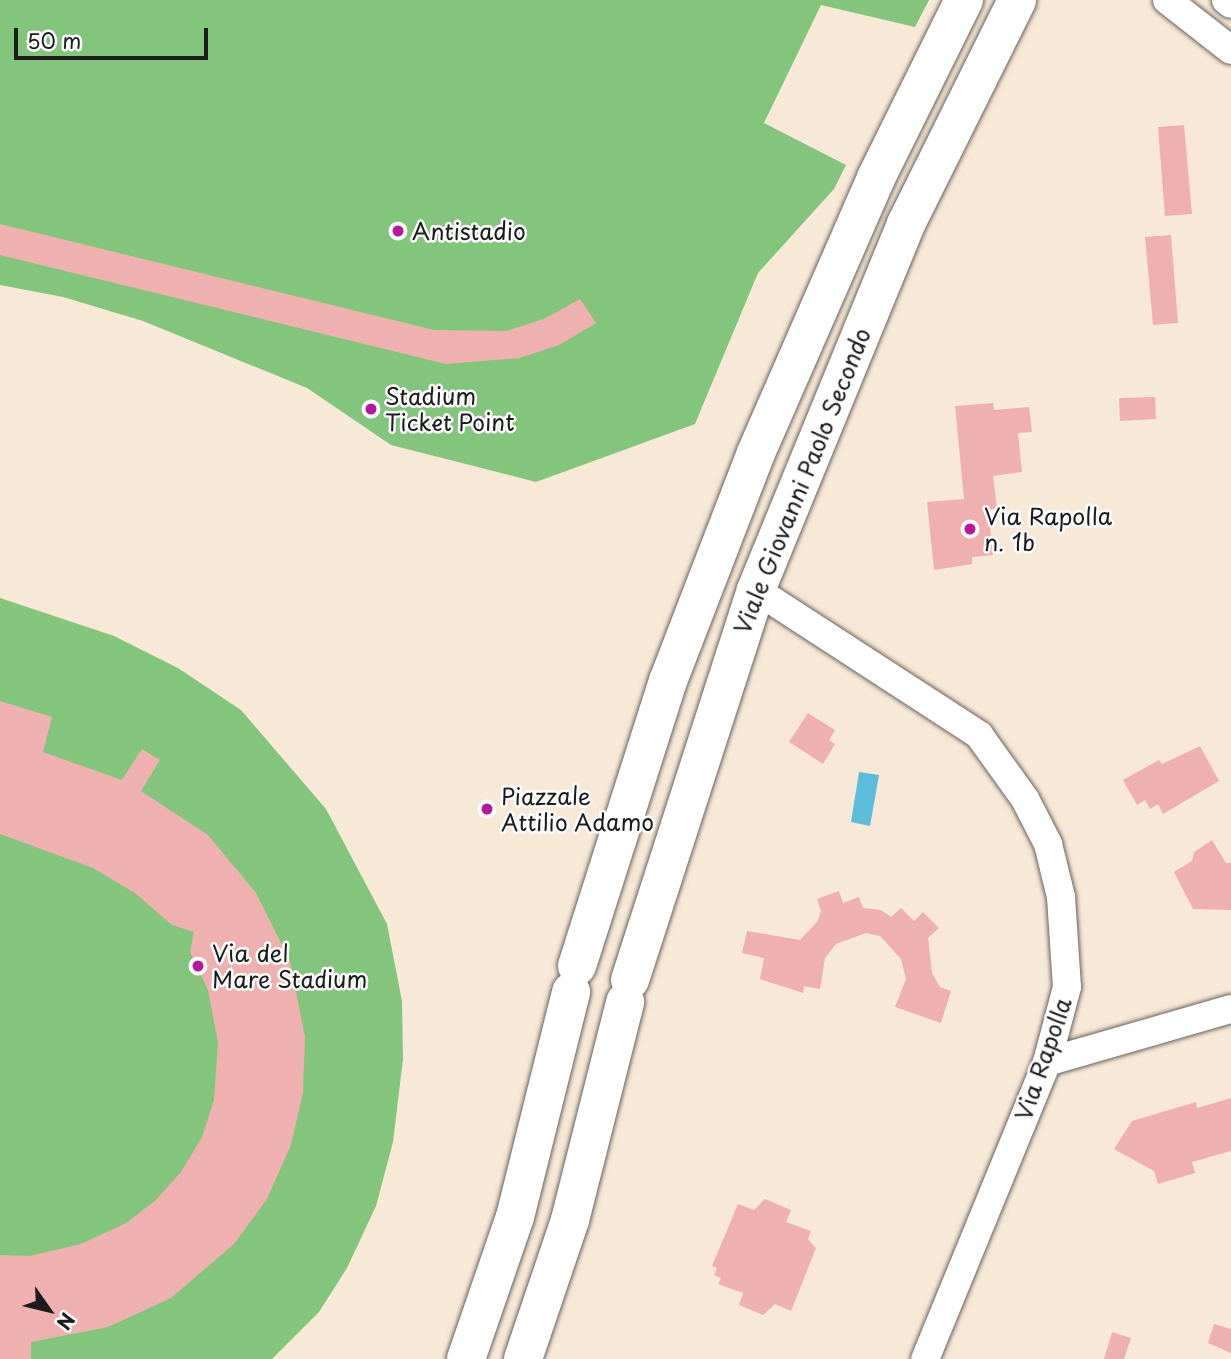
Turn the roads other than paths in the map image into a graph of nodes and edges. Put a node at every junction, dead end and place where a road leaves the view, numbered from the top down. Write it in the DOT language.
graph roads {
  1 [pos="964,0"];
  2 [pos="1017,0"];
  3 [pos="1167,0"];
  4 [pos="1226,0"];
  5 [pos="1231,4"];
  6 [pos="1231,50"];
  7 [pos="710,568"];
  8 [pos="757,590"];
  9 [pos="574,979"];
  10 [pos="628,991"];
  11 [pos="1231,1009"];
  12 [pos="1047,1062"];
  13 [pos="466,1359"];
  14 [pos="523,1359"];
  15 [pos="925,1359"];
  1 -- 7 [label="main road"];
  2 -- 8 [label="main road, Viale Giovanni Paolo Secondo"];
  3 -- 6 [label="street"];
  4 -- 5 [label="street"];
  7 -- 8 [label="main road"];
  7 -- 9 [label="main road"];
  8 -- 10 [label="main road, Viale Giovanni Paolo Secondo"];
  8 -- 12 [label="street, Via Rapolla"];
  9 -- 10 [label="main road"];
  9 -- 13 [label="main road"];
  10 -- 14 [label="main road, Viale Giovanni Paolo Secondo"];
  11 -- 12 [label="street"];
  12 -- 15 [label="street, Via Rapolla"];
}
